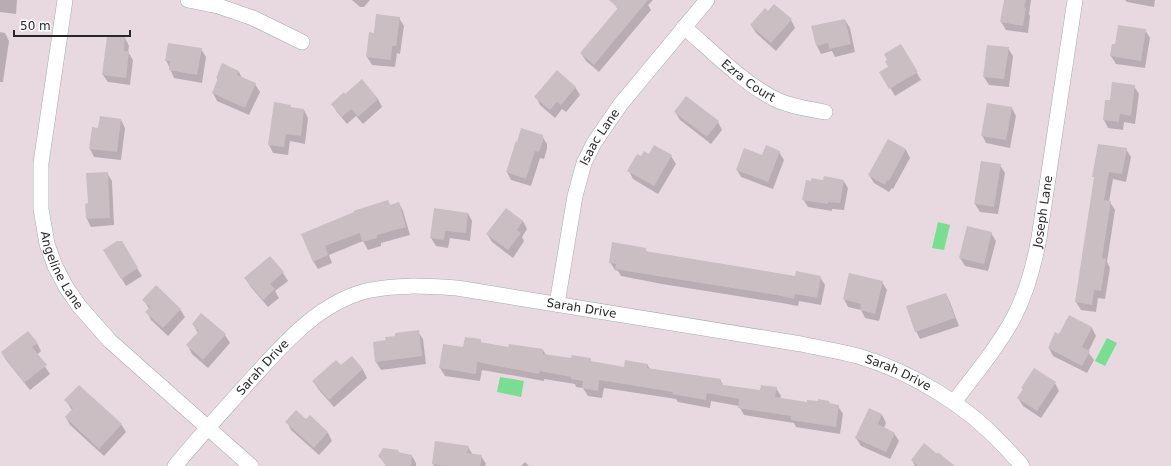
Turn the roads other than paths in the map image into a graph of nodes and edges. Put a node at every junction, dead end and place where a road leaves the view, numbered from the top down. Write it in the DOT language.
graph roads {
  1 [pos="65,0"];
  2 [pos="188,0"];
  3 [pos="707,0"];
  4 [pos="1075,0"];
  5 [pos="684,27"];
  6 [pos="302,42"];
  7 [pos="825,112"];
  8 [pos="557,304"];
  9 [pos="954,402"];
  10 [pos="207,427"];
  11 [pos="175,466"];
  12 [pos="251,466"];
  13 [pos="1022,466"];
  1 -- 10 [label="street, Angeline Lane"];
  2 -- 6 [label="street"];
  3 -- 5 [label="street, Isaac Lane"];
  4 -- 9 [label="street, Joseph Lane"];
  5 -- 7 [label="street, Ezra Court"];
  5 -- 8 [label="street, Isaac Lane"];
  8 -- 9 [label="street, Sarah Drive"];
  8 -- 10 [label="street, Sarah Drive"];
  9 -- 13 [label="street, Sarah Drive"];
  10 -- 11 [label="street, Sarah Drive"];
  10 -- 12 [label="street, Angeline Lane"];
}
